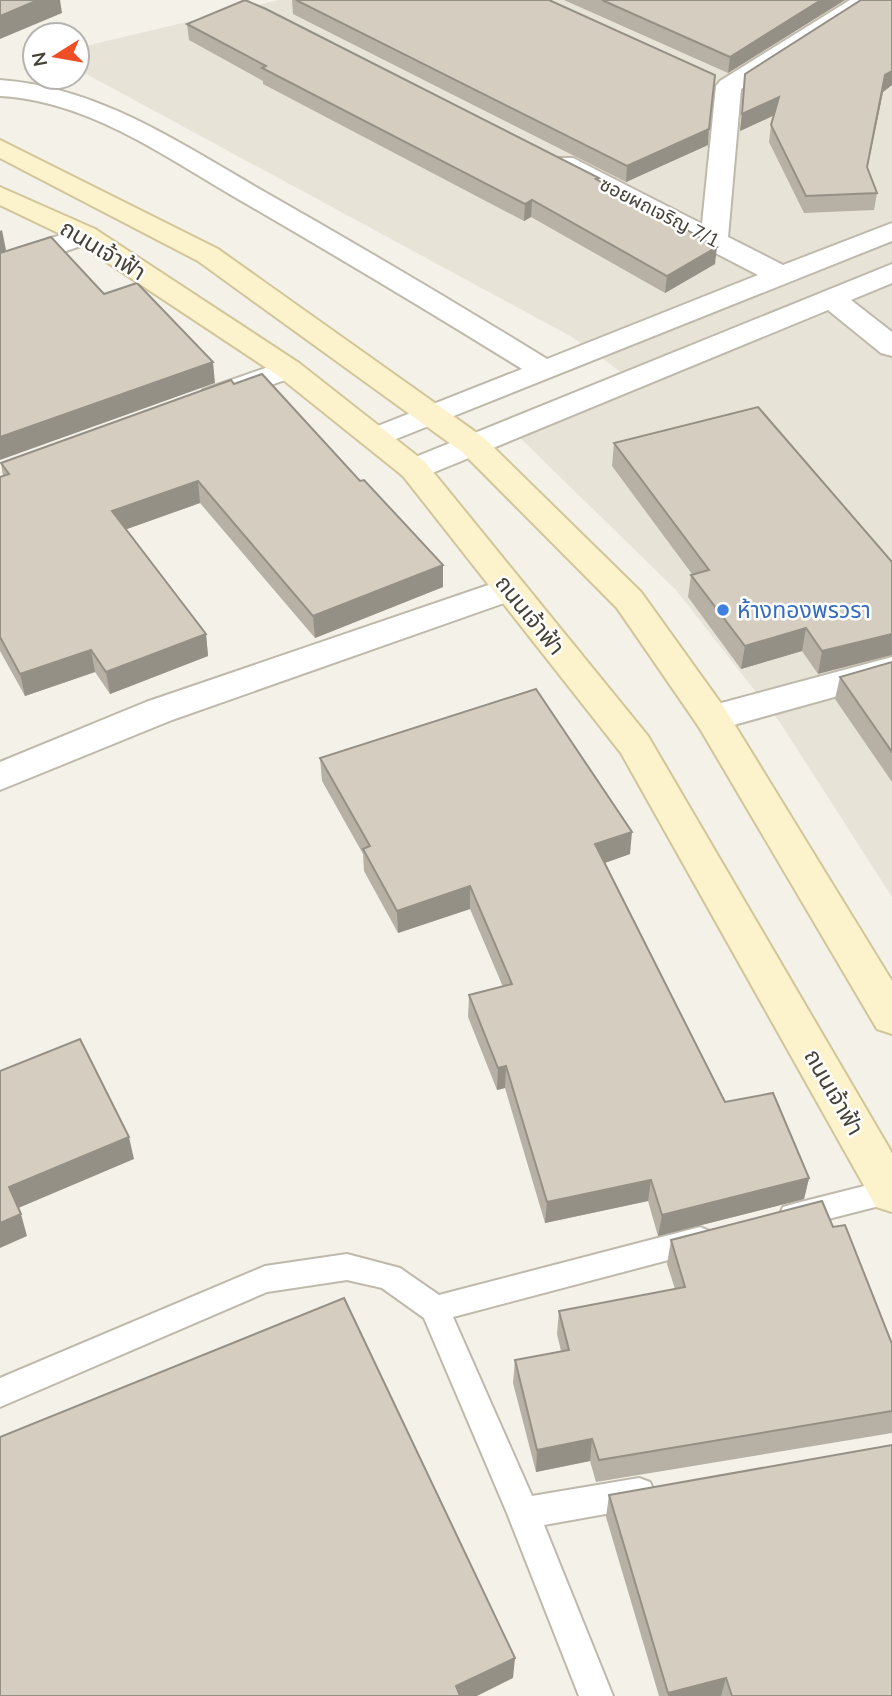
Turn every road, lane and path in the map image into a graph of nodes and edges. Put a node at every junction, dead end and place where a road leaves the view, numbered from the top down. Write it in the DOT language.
graph roads {
  1 [pos="857,2"];
  2 [pos="704,74"];
  3 [pos="729,86"];
  4 [pos="0,88"];
  5 [pos="0,148"];
  6 [pos="544,153"];
  7 [pos="0,195"];
  8 [pos="892,231"];
  9 [pos="85,235"];
  10 [pos="714,240"];
  11 [pos="0,265"];
  12 [pos="892,274"];
  13 [pos="782,275"];
  14 [pos="831,298"];
  15 [pos="892,347"];
  16 [pos="288,369"];
  17 [pos="545,370"];
  18 [pos="183,407"];
  19 [pos="432,416"];
  20 [pos="376,438"];
  21 [pos="473,445"];
  22 [pos="414,469"];
  23 [pos="509,589"];
  24 [pos="892,669"];
  25 [pos="712,718"];
  26 [pos="0,776"];
  27 [pos="892,1017"];
  28 [pos="891,1192"];
  29 [pos="770,1222"];
  30 [pos="730,1233"];
  31 [pos="435,1309"];
  32 [pos="0,1393"];
  33 [pos="673,1488"];
  34 [pos="523,1513"];
  35 [pos="596,1696"];
  1 -- 3 [label="street"];
  2 -- 3 [label="street"];
  3 -- 10 [label="street"];
  4 -- 17 [label="street"];
  5 -- 19 [label="main road, ถนนเจ้าฟ้า"];
  6 -- 10 [label="street, ซอยผถเจริญ 7/1"];
  7 -- 9 [label="main road, ถนนเจ้าฟ้า"];
  8 -- 13 [label="street"];
  9 -- 11 [label="street"];
  9 -- 16 [label="main road, ถนนเจ้าฟ้า"];
  10 -- 13 [label="street, ซอยผถเจริญ 7/1"];
  12 -- 14 [label="street"];
  13 -- 17 [label="street"];
  14 -- 15 [label="street"];
  14 -- 21 [label="street"];
  16 -- 18 [label="street"];
  16 -- 20 [label="main road, ถนนเจ้าฟ้า"];
  17 -- 19 [label="street"];
  19 -- 20 [label="street"];
  19 -- 21 [label="main road, ถนนเจ้าฟ้า"];
  20 -- 22 [label="main road, ถนนเจ้าฟ้า"];
  21 -- 22 [label="street"];
  21 -- 25 [label="main road, ถนนเจ้าฟ้า"];
  22 -- 23 [label="main road, ถนนเจ้าฟ้า"];
  23 -- 26 [label="street"];
  23 -- 28 [label="main road, ถนนเจ้าฟ้า"];
  24 -- 25 [label="street"];
  25 -- 27 [label="main road, ถนนเจ้าฟ้า"];
  28 -- 29 [label="lane"];
  30 -- 31 [label="lane"];
  31 -- 32 [label="lane"];
  31 -- 34 [label="lane"];
  33 -- 34 [label="lane"];
  34 -- 35 [label="lane"];
}
